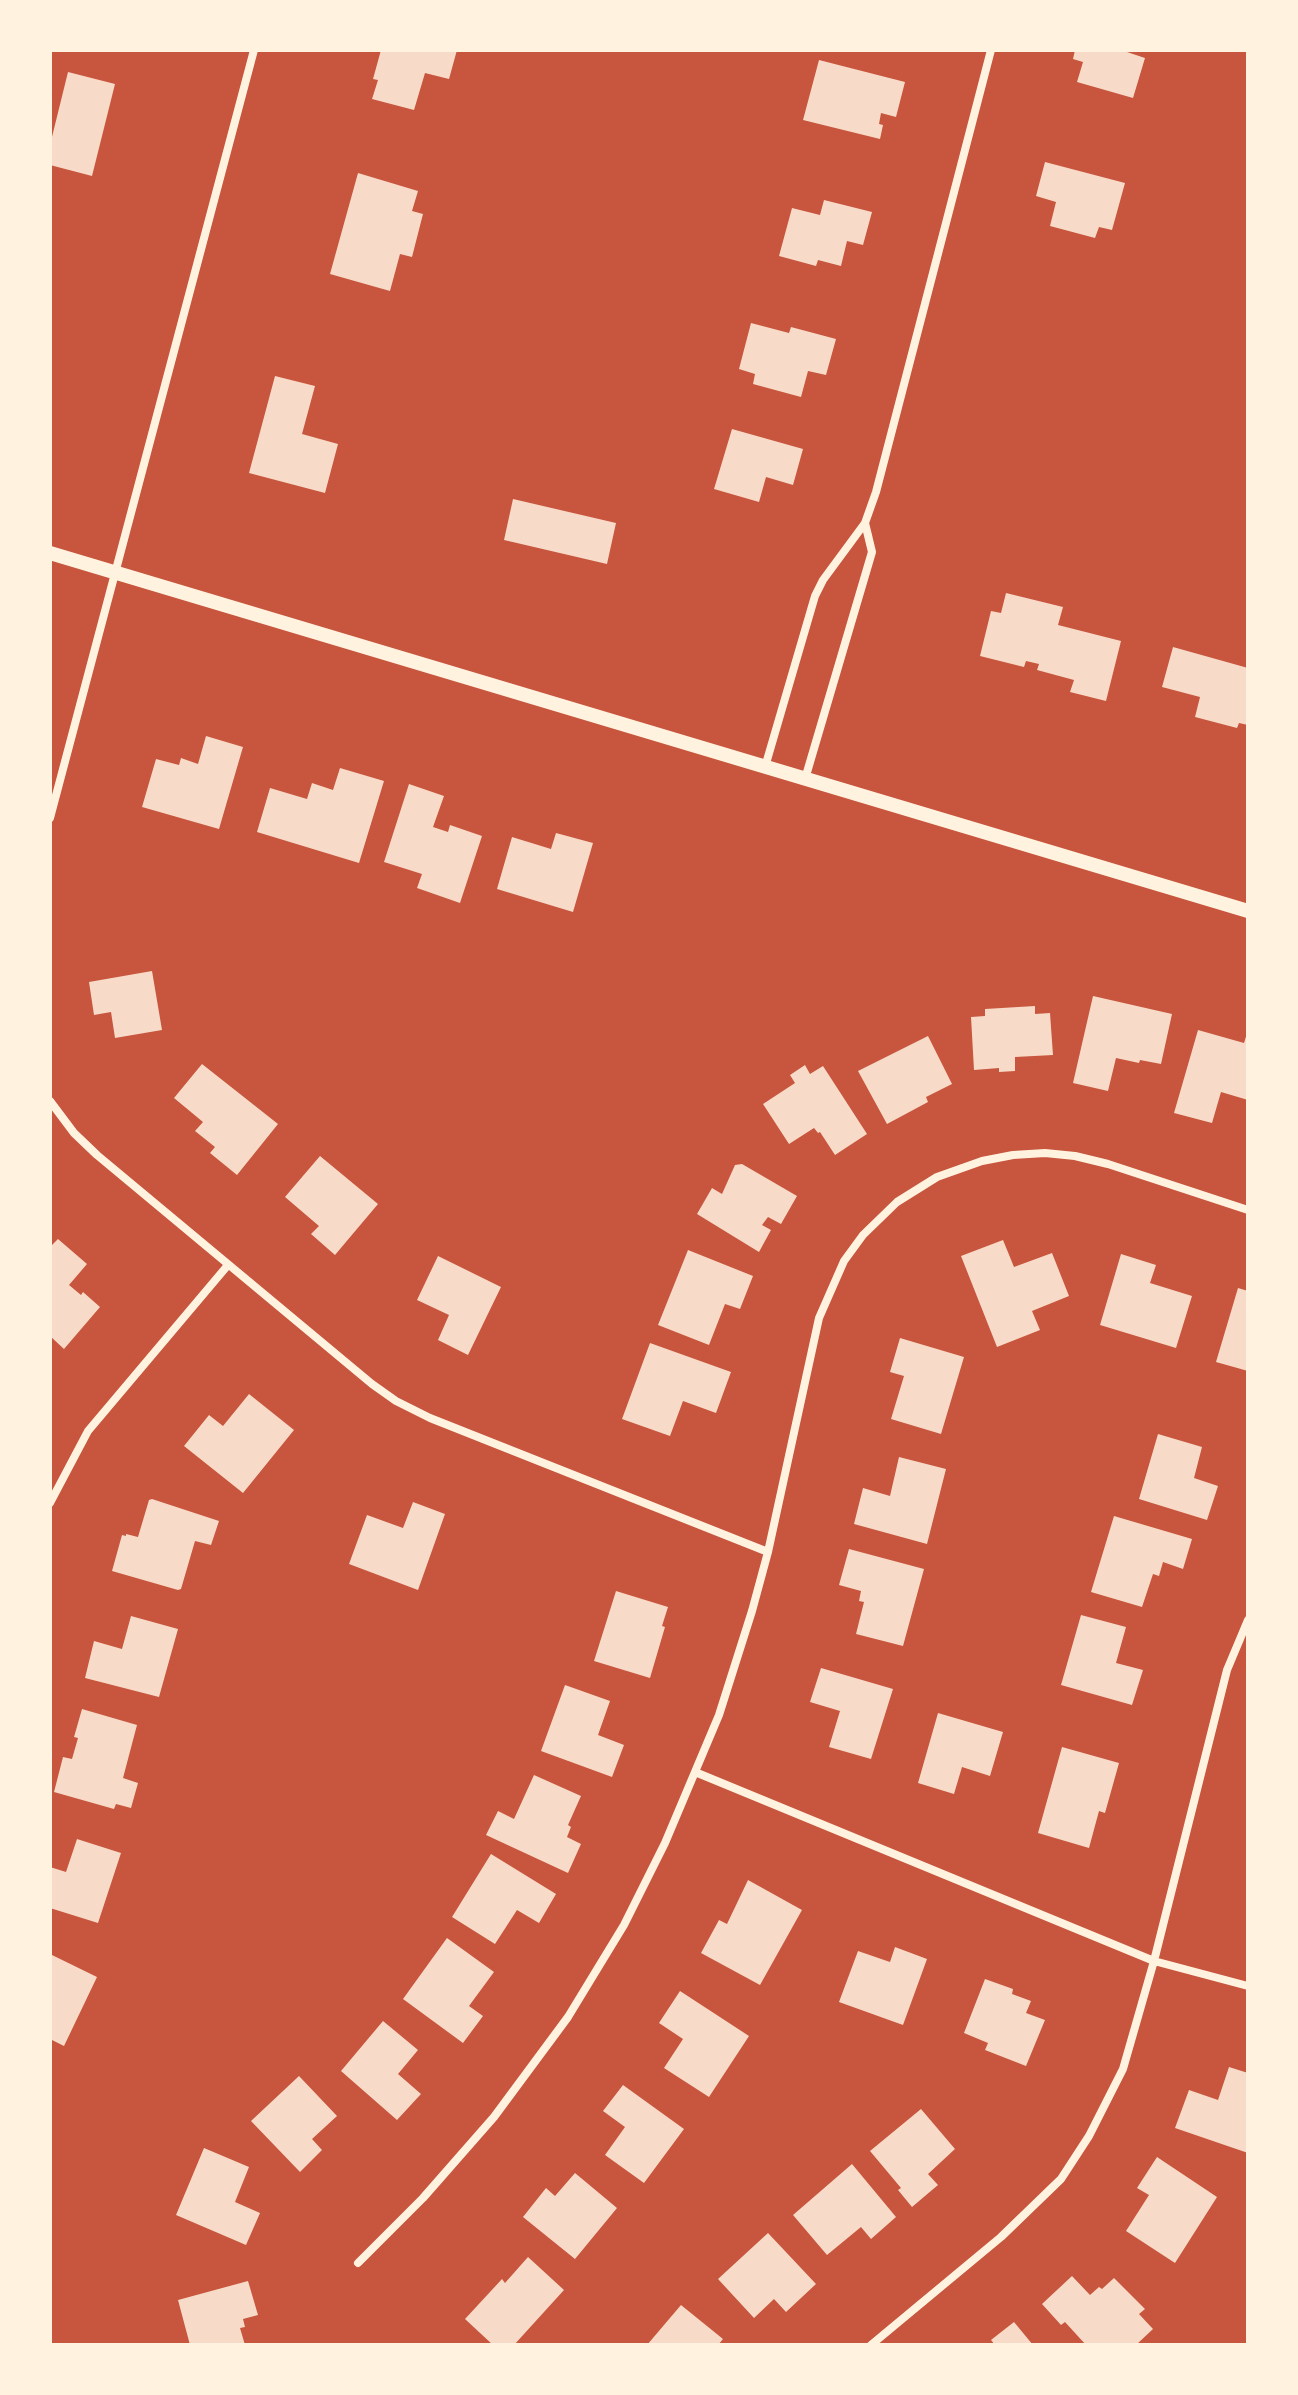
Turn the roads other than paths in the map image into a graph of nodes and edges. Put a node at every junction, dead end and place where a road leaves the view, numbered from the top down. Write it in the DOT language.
graph roads {
  1 [pos="254,50"];
  2 [pos="991,50"];
  3 [pos="865,523"];
  4 [pos="50,553"];
  5 [pos="115,572"];
  6 [pos="765,767"];
  7 [pos="805,779"];
  8 [pos="50,818"];
  9 [pos="1248,911"];
  10 [pos="50,1101"];
  11 [pos="1248,1210"];
  12 [pos="228,1265"];
  13 [pos="50,1503"];
  14 [pos="768,1552"];
  15 [pos="1248,1620"];
  16 [pos="695,1772"];
  17 [pos="1154,1961"];
  18 [pos="1248,1986"];
  19 [pos="358,2263"];
  20 [pos="871,2345"];
  1 -- 5 [label="street"];
  2 -- 3 [label="street"];
  3 -- 6 [label="street"];
  3 -- 7 [label="street"];
  4 -- 5 [label="street"];
  5 -- 6 [label="street"];
  5 -- 8 [label="street"];
  6 -- 7 [label="street"];
  7 -- 9 [label="street"];
  10 -- 12 [label="street"];
  11 -- 14 [label="street"];
  12 -- 13 [label="street"];
  12 -- 14 [label="street"];
  14 -- 16 [label="street"];
  15 -- 17 [label="street"];
  16 -- 17 [label="street"];
  16 -- 19 [label="street"];
  17 -- 18 [label="street"];
  17 -- 20 [label="street"];
}
